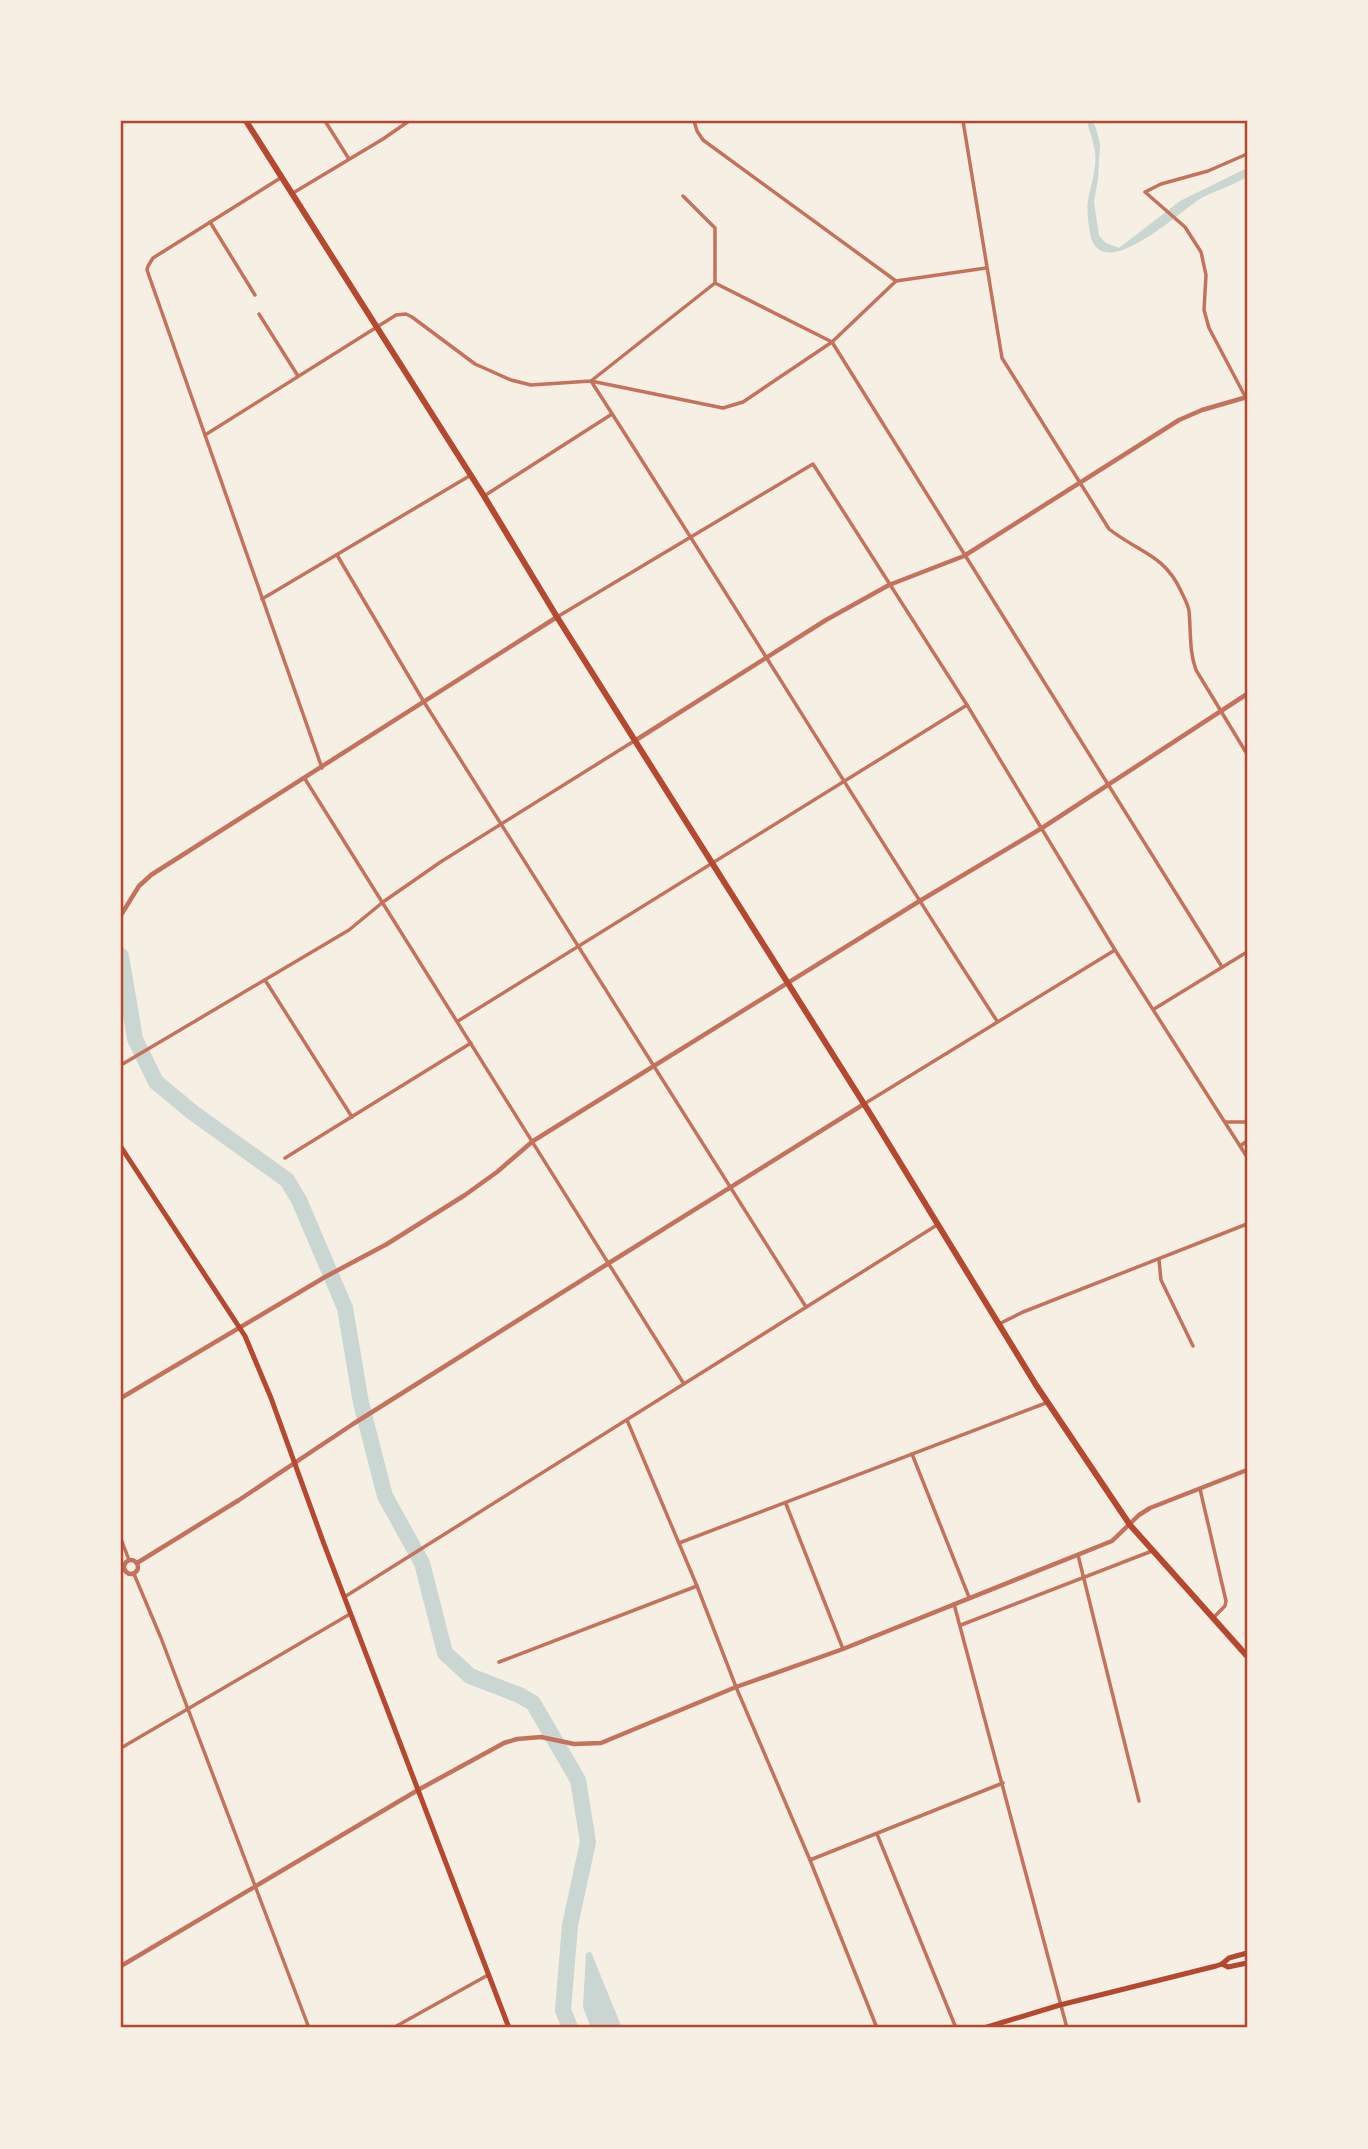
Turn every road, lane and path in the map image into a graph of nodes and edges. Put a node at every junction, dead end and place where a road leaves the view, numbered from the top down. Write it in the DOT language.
graph roads {
  1 [pos="246,121"];
  2 [pos="325,121"];
  3 [pos="409,121"];
  4 [pos="694,121"];
  5 [pos="964,121"];
  6 [pos="1247,154"];
  7 [pos="349,159"];
  8 [pos="282,177"];
  9 [pos="293,193"];
  10 [pos="683,196"];
  11 [pos="210,222"];
  12 [pos="986,268"];
  13 [pos="896,281"];
  14 [pos="715,283"];
  15 [pos="255,295"];
  16 [pos="259,314"];
  17 [pos="377,327"];
  18 [pos="832,342"];
  19 [pos="298,376"];
  20 [pos="591,381"];
  21 [pos="1247,398"];
  22 [pos="612,414"];
  23 [pos="205,435"];
  24 [pos="471,475"];
  25 [pos="1078,482"];
  26 [pos="484,496"];
  27 [pos="689,537"];
  28 [pos="337,555"];
  29 [pos="964,556"];
  30 [pos="888,584"];
  31 [pos="262,599"];
  32 [pos="557,617"];
  33 [pos="767,657"];
  34 [pos="1247,694"];
  35 [pos="424,702"];
  36 [pos="967,705"];
  37 [pos="1222,710"];
  38 [pos="636,740"];
  39 [pos="1247,754"];
  40 [pos="322,768"];
  41 [pos="305,779"];
  42 [pos="843,782"];
  43 [pos="1107,784"];
  44 [pos="502,823"];
  45 [pos="1042,828"];
  46 [pos="713,862"];
  47 [pos="383,902"];
  48 [pos="918,902"];
  49 [pos="121,915"];
  50 [pos="579,945"];
  51 [pos="1115,950"];
  52 [pos="1247,952"];
  53 [pos="1222,967"];
  54 [pos="265,980"];
  55 [pos="788,982"];
  56 [pos="1154,1009"];
  57 [pos="458,1021"];
  58 [pos="997,1021"];
  59 [pos="471,1043"];
  60 [pos="121,1065"];
  61 [pos="655,1066"];
  62 [pos="864,1104"];
  63 [pos="352,1116"];
  64 [pos="1226,1122"];
  65 [pos="1247,1122"];
  66 [pos="533,1142"];
  67 [pos="1247,1142"];
  68 [pos="1240,1146"];
  69 [pos="121,1147"];
  70 [pos="1247,1157"];
  71 [pos="285,1158"];
  72 [pos="731,1188"];
  73 [pos="1247,1224"];
  74 [pos="938,1225"];
  75 [pos="1159,1260"];
  76 [pos="609,1263"];
  77 [pos="806,1307"];
  78 [pos="999,1324"];
  79 [pos="241,1328"];
  80 [pos="1193,1346"];
  81 [pos="684,1384"];
  82 [pos="121,1398"];
  83 [pos="1048,1402"];
  84 [pos="627,1420"];
  85 [pos="912,1454"];
  86 [pos="295,1462"];
  87 [pos="1247,1470"];
  88 [pos="1200,1489"];
  89 [pos="786,1503"];
  90 [pos="1130,1525"];
  91 [pos="121,1539"];
  92 [pos="679,1543"];
  93 [pos="1152,1551"];
  94 [pos="1078,1555"];
  95 [pos="129,1560"];
  96 [pos="137,1563"];
  97 [pos="123,1572"];
  98 [pos="134,1574"];
  99 [pos="1084,1578"];
  100 [pos="697,1586"];
  101 [pos="346,1596"];
  102 [pos="970,1597"];
  103 [pos="954,1603"];
  104 [pos="352,1613"];
  105 [pos="1213,1618"];
  106 [pos="961,1625"];
  107 [pos="843,1648"];
  108 [pos="1247,1657"];
  109 [pos="499,1662"];
  110 [pos="736,1688"];
  111 [pos="187,1709"];
  112 [pos="121,1748"];
  113 [pos="1003,1783"];
  114 [pos="418,1790"];
  115 [pos="1139,1801"];
  116 [pos="877,1834"];
  117 [pos="810,1860"];
  118 [pos="256,1887"];
  119 [pos="1247,1953"];
  120 [pos="1247,1963"];
  121 [pos="1222,1964"];
  122 [pos="121,1966"];
  123 [pos="489,1974"];
  124 [pos="1060,2005"];
  125 [pos="309,2028"];
  126 [pos="393,2028"];
  127 [pos="509,2028"];
  128 [pos="877,2028"];
  129 [pos="956,2028"];
  130 [pos="984,2028"];
  131 [pos="1067,2028"];
  1 -- 8 [label="main road"];
  2 -- 7 [label="street"];
  3 -- 7 [label="street"];
  4 -- 13 [label="street"];
  5 -- 12 [label="street"];
  6 -- 21 [label="street"];
  7 -- 9 [label="street"];
  8 -- 9 [label="main road"];
  8 -- 11 [label="street"];
  9 -- 17 [label="main road"];
  10 -- 14 [label="street"];
  11 -- 15 [label="street"];
  11 -- 23 [label="street"];
  12 -- 13 [label="street"];
  12 -- 25 [label="street"];
  13 -- 18 [label="street"];
  14 -- 18 [label="street"];
  14 -- 20 [label="street"];
  16 -- 19 [label="street"];
  17 -- 19 [label="street"];
  17 -- 20 [label="street"];
  17 -- 24 [label="main road"];
  18 -- 20 [label="street"];
  18 -- 29 [label="street"];
  19 -- 23 [label="street"];
  20 -- 22 [label="street"];
  21 -- 25 [label="street"];
  22 -- 26 [label="street"];
  22 -- 27 [label="street"];
  23 -- 31 [label="street"];
  24 -- 26 [label="main road"];
  24 -- 28 [label="street"];
  25 -- 29 [label="street"];
  25 -- 37 [label="street"];
  26 -- 32 [label="main road"];
  27 -- 30 [label="street"];
  27 -- 32 [label="street"];
  27 -- 33 [label="street"];
  28 -- 31 [label="street"];
  28 -- 35 [label="street"];
  29 -- 30 [label="street"];
  29 -- 43 [label="street"];
  30 -- 33 [label="street"];
  30 -- 36 [label="street"];
  31 -- 40 [label="street"];
  32 -- 35 [label="street"];
  32 -- 38 [label="main road"];
  33 -- 38 [label="street"];
  33 -- 42 [label="street"];
  34 -- 37 [label="street"];
  35 -- 40 [label="street"];
  35 -- 44 [label="street"];
  36 -- 42 [label="street"];
  36 -- 45 [label="street"];
  37 -- 39 [label="street"];
  37 -- 43 [label="street"];
  38 -- 44 [label="street"];
  38 -- 46 [label="main road"];
  40 -- 41 [label="street"];
  41 -- 47 [label="street"];
  41 -- 49 [label="street"];
  42 -- 46 [label="street"];
  42 -- 48 [label="street"];
  43 -- 45 [label="street"];
  43 -- 53 [label="street"];
  44 -- 47 [label="street"];
  44 -- 50 [label="street"];
  45 -- 48 [label="street"];
  45 -- 51 [label="street"];
  46 -- 50 [label="street"];
  46 -- 55 [label="main road"];
  47 -- 54 [label="street"];
  47 -- 57 [label="street"];
  48 -- 55 [label="street"];
  48 -- 58 [label="street"];
  50 -- 57 [label="street"];
  50 -- 61 [label="street"];
  51 -- 56 [label="street"];
  51 -- 58 [label="street"];
  52 -- 53 [label="street"];
  53 -- 56 [label="street"];
  54 -- 60 [label="street"];
  54 -- 63 [label="street"];
  55 -- 61 [label="street"];
  55 -- 62 [label="main road"];
  56 -- 64 [label="street"];
  57 -- 59 [label="street"];
  58 -- 62 [label="street"];
  59 -- 63 [label="street"];
  59 -- 66 [label="street"];
  61 -- 66 [label="street"];
  61 -- 72 [label="street"];
  62 -- 72 [label="street"];
  62 -- 74 [label="main road"];
  63 -- 71 [label="street"];
  64 -- 65 [label="street"];
  64 -- 68 [label="street"];
  66 -- 76 [label="street"];
  66 -- 79 [label="street"];
  67 -- 68 [label="street"];
  68 -- 70 [label="street"];
  69 -- 79 [label="main road"];
  72 -- 76 [label="street"];
  72 -- 77 [label="street"];
  73 -- 75 [label="street"];
  74 -- 77 [label="street"];
  74 -- 78 [label="main road"];
  75 -- 78 [label="street"];
  75 -- 80 [label="street"];
  76 -- 81 [label="street"];
  76 -- 86 [label="street"];
  77 -- 81 [label="street"];
  78 -- 83 [label="main road"];
  79 -- 82 [label="street"];
  79 -- 86 [label="main road"];
  81 -- 84 [label="street"];
  83 -- 85 [label="street"];
  83 -- 90 [label="main road"];
  84 -- 92 [label="street"];
  84 -- 101 [label="street"];
  85 -- 89 [label="street"];
  85 -- 102 [label="street"];
  86 -- 96 [label="street"];
  86 -- 101 [label="main road"];
  87 -- 88 [label="street"];
  88 -- 90 [label="street"];
  88 -- 105 [label="street"];
  89 -- 92 [label="street"];
  89 -- 107 [label="street"];
  90 -- 93 [label="main road"];
  90 -- 94 [label="street"];
  91 -- 95 [label="street"];
  92 -- 100 [label="street"];
  93 -- 99 [label="street"];
  93 -- 105 [label="main road"];
  94 -- 99 [label="street"];
  94 -- 102 [label="street"];
  95 -- 96 [label="street"];
  95 -- 97 [label="street"];
  96 -- 98 [label="street"];
  97 -- 98 [label="street"];
  98 -- 111 [label="street"];
  99 -- 106 [label="street"];
  99 -- 115 [label="street"];
  100 -- 109 [label="street"];
  100 -- 110 [label="street"];
  101 -- 104 [label="main road"];
  102 -- 103 [label="street"];
  103 -- 106 [label="street"];
  103 -- 107 [label="street"];
  104 -- 111 [label="street"];
  104 -- 114 [label="main road"];
  105 -- 108 [label="main road"];
  106 -- 113 [label="street"];
  107 -- 110 [label="street"];
  110 -- 114 [label="street"];
  110 -- 117 [label="street"];
  111 -- 112 [label="street"];
  111 -- 118 [label="street"];
  113 -- 116 [label="street"];
  113 -- 124 [label="street"];
  114 -- 118 [label="street"];
  114 -- 123 [label="main road"];
  116 -- 117 [label="street"];
  116 -- 129 [label="street"];
  117 -- 128 [label="street"];
  118 -- 122 [label="street"];
  118 -- 125 [label="street"];
  119 -- 121 [label="main road"];
  120 -- 121 [label="main road"];
  121 -- 124 [label="main road"];
  123 -- 126 [label="street"];
  123 -- 127 [label="main road"];
  124 -- 130 [label="main road"];
  124 -- 131 [label="street"];
}
